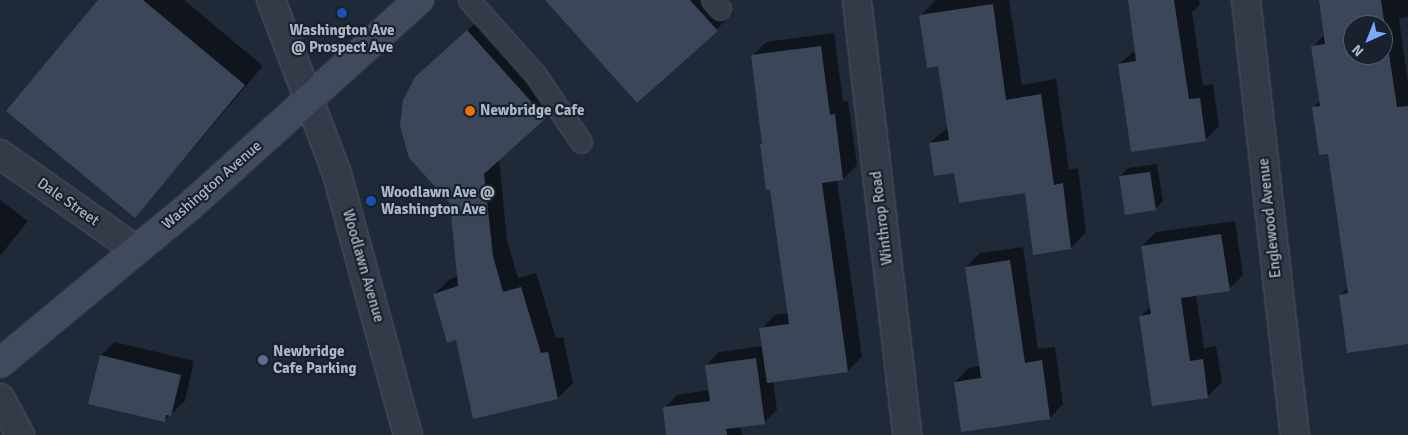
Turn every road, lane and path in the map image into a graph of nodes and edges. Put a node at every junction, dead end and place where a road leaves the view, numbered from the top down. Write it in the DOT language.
graph roads {
  1 [pos="271,0"];
  2 [pos="419,0"];
  3 [pos="469,0"];
  4 [pos="856,0"];
  5 [pos="1246,0"];
  6 [pos="309,100"];
  7 [pos="581,142"];
  8 [pos="0,154"];
  9 [pos="136,250"];
  10 [pos="0,363"];
  11 [pos="0,398"];
  12 [pos="20,435"];
  13 [pos="408,435"];
  14 [pos="907,435"];
  15 [pos="1295,435"];
  1 -- 6 [label="street, Woodlawn Avenue"];
  2 -- 6 [label="main road, Washington Avenue"];
  3 -- 7 [label="lane"];
  4 -- 14 [label="street, Winthrop Road"];
  5 -- 15 [label="street, Englewood Avenue"];
  6 -- 9 [label="main road, Washington Avenue"];
  6 -- 13 [label="street, Woodlawn Avenue"];
  8 -- 9 [label="street, Dale Street"];
  9 -- 10 [label="main road, Washington Avenue"];
  11 -- 12 [label="street"];
}
